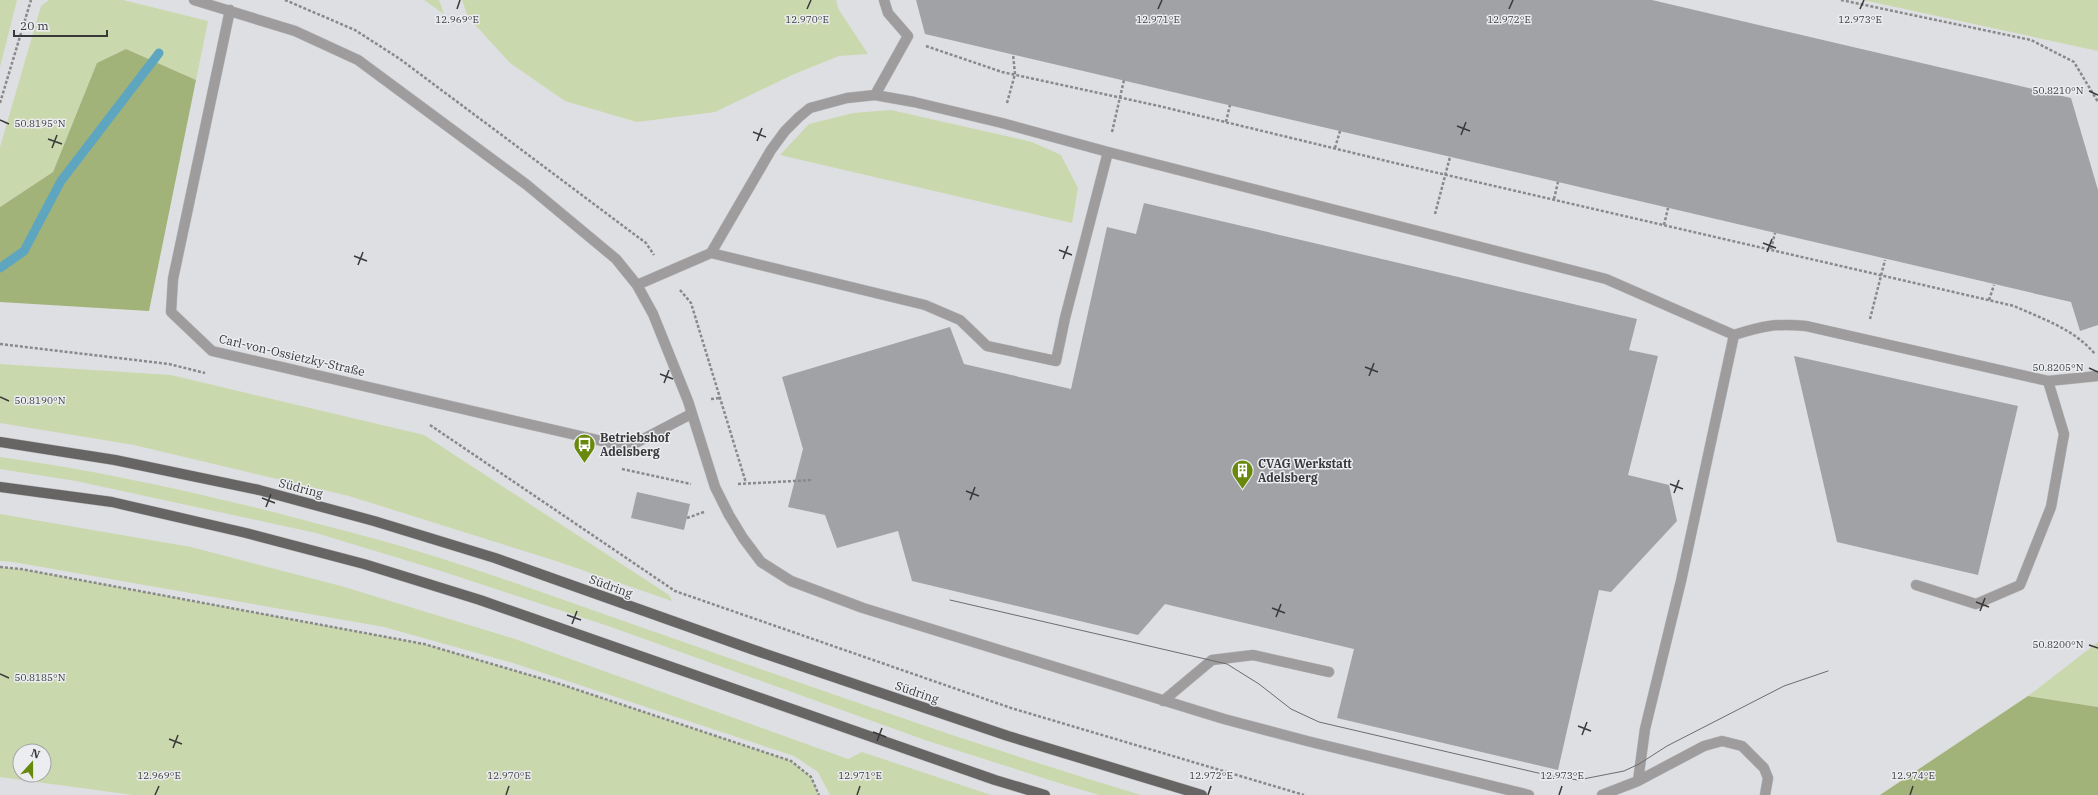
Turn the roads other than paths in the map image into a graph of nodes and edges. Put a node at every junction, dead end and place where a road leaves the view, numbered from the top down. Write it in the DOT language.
graph roads {
  1 [pos="194,0"];
  2 [pos="884,0"];
  3 [pos="230,10"];
  4 [pos="874,95"];
  5 [pos="1108,152"];
  6 [pos="711,253"];
  7 [pos="637,285"];
  8 [pos="1734,335"];
  9 [pos="2098,376"];
  10 [pos="2048,381"];
  11 [pos="691,414"];
  12 [pos="0,442"];
  13 [pos="0,486"];
  14 [pos="1916,585"];
  15 [pos="1329,672"];
  16 [pos="1163,700"];
  17 [pos="1638,781"];
  18 [pos="1045,795"];
  19 [pos="1202,795"];
  20 [pos="1529,795"];
  21 [pos="1602,795"];
  22 [pos="1766,795"];
  1 -- 3 [label="street"];
  2 -- 4 [label="street"];
  3 -- 7 [label="street"];
  3 -- 11 [label="street, Carl-von-Ossietzky-Straße"];
  4 -- 5 [label="street"];
  4 -- 6 [label="street"];
  5 -- 6 [label="street"];
  5 -- 8 [label="street"];
  6 -- 7 [label="street"];
  7 -- 11 [label="street"];
  8 -- 10 [label="street"];
  8 -- 17 [label="street"];
  9 -- 10 [label="street"];
  10 -- 14 [label="street"];
  11 -- 16 [label="street"];
  12 -- 19 [label="main road, Südring"];
  13 -- 18 [label="main road"];
  15 -- 16 [label="street"];
  16 -- 20 [label="street"];
  17 -- 21 [label="street"];
  17 -- 22 [label="street"];
}
